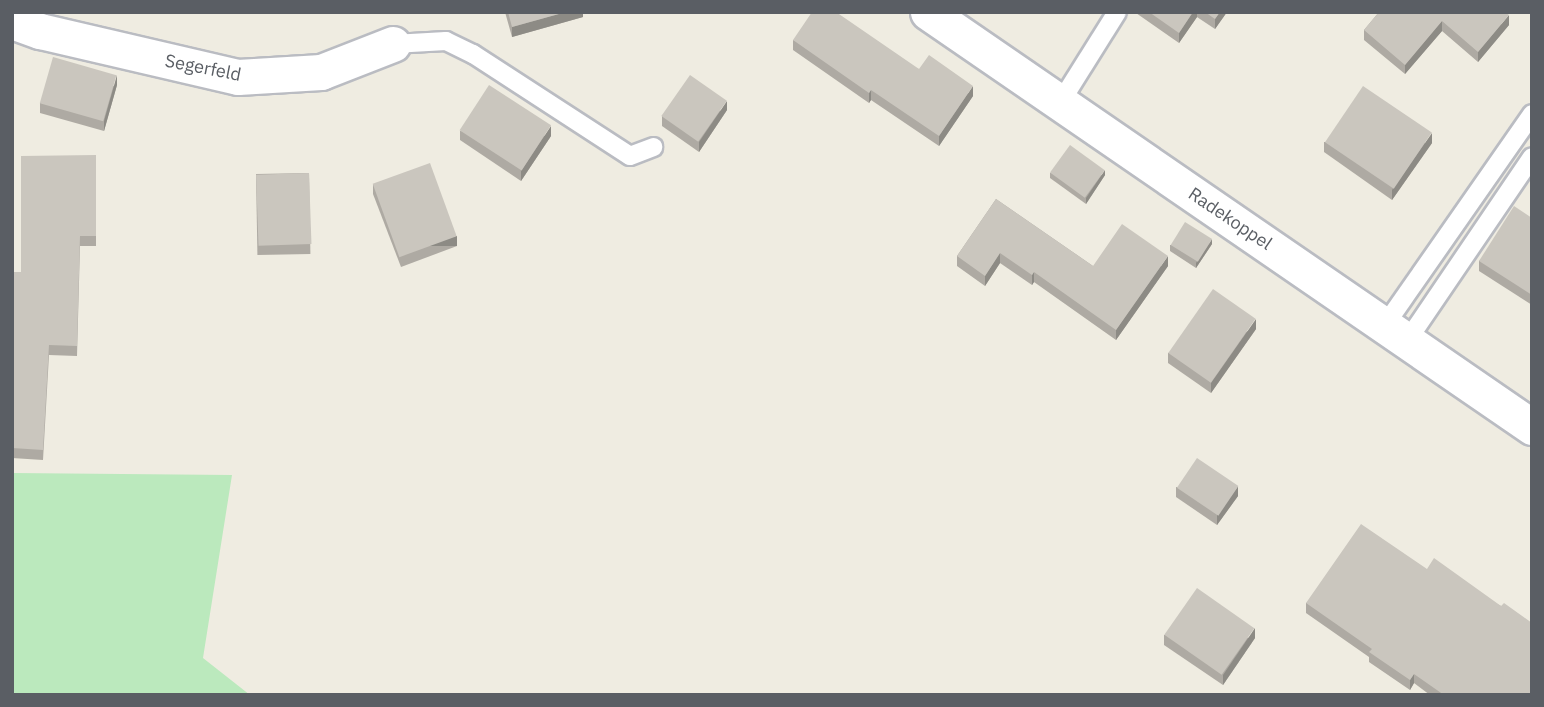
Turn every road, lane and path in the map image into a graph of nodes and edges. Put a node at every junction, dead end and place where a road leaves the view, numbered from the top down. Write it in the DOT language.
graph roads {
  1 [pos="928,12"];
  2 [pos="1117,12"];
  3 [pos="12,21"];
  4 [pos="393,44"];
  5 [pos="1060,103"];
  6 [pos="1532,114"];
  7 [pos="653,147"];
  8 [pos="1532,157"];
  9 [pos="1396,333"];
  10 [pos="1532,427"];
  1 -- 5 [label="street, Radekoppel"];
  2 -- 5 [label="lane"];
  3 -- 4 [label="street, Segerfeld"];
  4 -- 7 [label="lane"];
  5 -- 9 [label="street, Radekoppel"];
  6 -- 9 [label="lane"];
  8 -- 9 [label="lane"];
  9 -- 10 [label="street, Radekoppel"];
}
